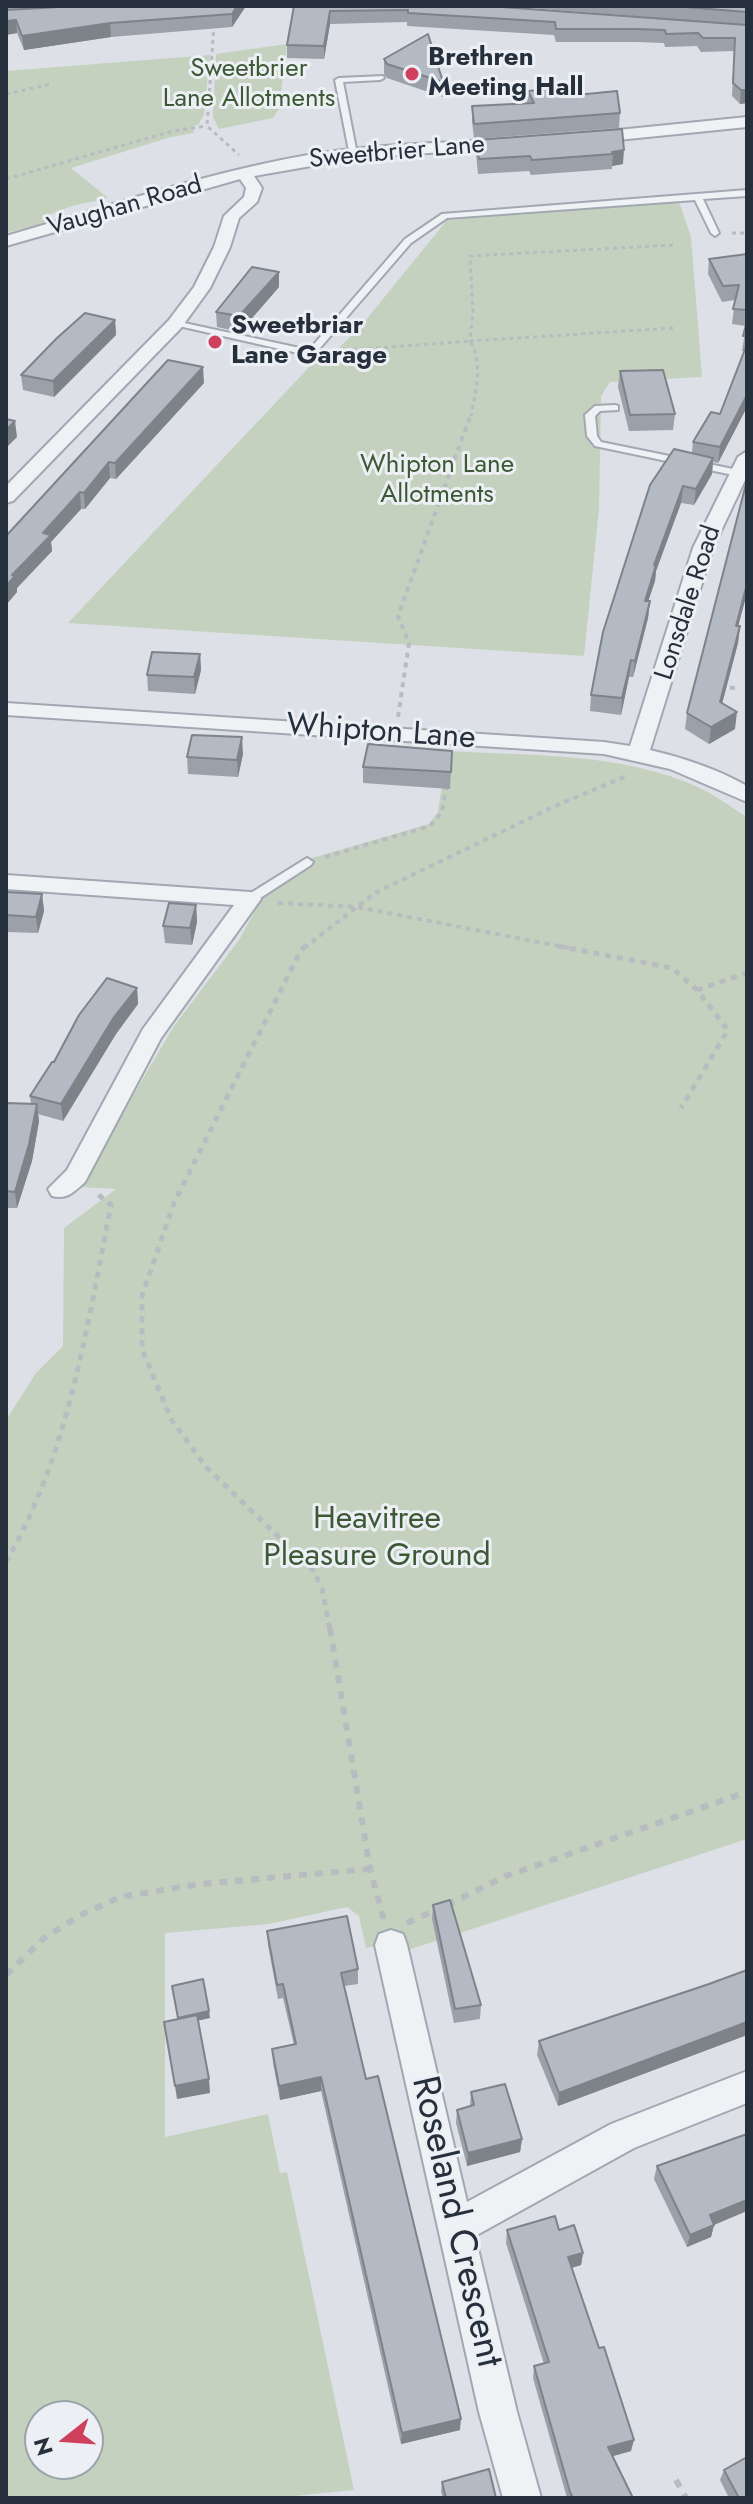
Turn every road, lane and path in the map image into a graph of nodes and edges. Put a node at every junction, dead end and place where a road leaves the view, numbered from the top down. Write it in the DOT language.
graph roads {
  1 [pos="214,24"];
  2 [pos="380,78"];
  3 [pos="51,84"];
  4 [pos="6,94"];
  5 [pos="747,122"];
  6 [pos="207,126"];
  7 [pos="572,139"];
  8 [pos="531,142"];
  9 [pos="353,154"];
  10 [pos="252,172"];
  11 [pos="6,179"];
  12 [pos="747,193"];
  13 [pos="698,197"];
  14 [pos="220,199"];
  15 [pos="715,233"];
  16 [pos="6,241"];
  17 [pos="673,245"];
  18 [pos="175,324"];
  19 [pos="673,328"];
  20 [pos="470,341"];
  21 [pos="311,353"];
  22 [pos="615,408"];
  23 [pos="742,465"];
  24 [pos="727,495"];
  25 [pos="6,497"];
  26 [pos="747,502"];
  27 [pos="664,677"];
  28 [pos="739,689"];
  29 [pos="6,709"];
  30 [pos="397,719"];
  31 [pos="454,737"];
  32 [pos="638,753"];
  33 [pos="667,760"];
  34 [pos="747,795"];
  35 [pos="307,862"];
  36 [pos="6,882"];
  37 [pos="244,899"];
  38 [pos="357,907"];
  39 [pos="747,973"];
  40 [pos="697,990"];
  41 [pos="681,1108"];
  42 [pos="68,1182"];
  43 [pos="6,1562"];
  44 [pos="747,1792"];
  45 [pos="370,1869"];
  46 [pos="392,1934"];
  47 [pos="6,1975"];
  48 [pos="747,2087"];
  49 [pos="456,2227"];
  50 [pos="676,2480"];
  51 [pos="522,2498"];
  52 [pos="686,2498"];
  1 -- 6 [label="path"];
  2 -- 9 [label="lane"];
  3 -- 4 [label="path"];
  5 -- 7 [label="street"];
  6 -- 10 [label="path"];
  6 -- 11 [label="path"];
  8 -- 9 [label="street, Sweetbrier Lane"];
  9 -- 10 [label="street, Sweetbrier Lane"];
  10 -- 14 [label="street, Vaughan Road"];
  10 -- 14 [label="street"];
  12 -- 13 [label="lane"];
  13 -- 15 [label="lane"];
  13 -- 21 [label="lane"];
  14 -- 16 [label="street, Vaughan Road"];
  14 -- 18 [label="street"];
  17 -- 20 [label="path"];
  18 -- 21 [label="lane"];
  18 -- 25 [label="street"];
  19 -- 20 [label="path"];
  20 -- 21 [label="path"];
  20 -- 30 [label="path"];
  22 -- 23 [label="lane"];
  23 -- 24 [label="street, Lonsdale Road"];
  24 -- 26 [label="street"];
  24 -- 27 [label="street, Lonsdale Road"];
  27 -- 28 [label="path"];
  27 -- 32 [label="street, Lonsdale Road"];
  29 -- 31 [label="street, Whipton Lane"];
  31 -- 32 [label="street, Whipton Lane"];
  31 -- 35 [label="path"];
  32 -- 33 [label="street, Whipton Lane"];
  33 -- 34 [label="street, Whipton Lane"];
  33 -- 38 [label="path"];
  35 -- 37 [label="lane"];
  36 -- 37 [label="street"];
  37 -- 38 [label="path"];
  37 -- 42 [label="street"];
  38 -- 40 [label="path"];
  38 -- 45 [label="path"];
  39 -- 40 [label="path"];
  40 -- 41 [label="path"];
  42 -- 43 [label="path"];
  44 -- 46 [label="path"];
  45 -- 46 [label="path"];
  45 -- 47 [label="path"];
  46 -- 49 [label="street, Roseland Crescent"];
  48 -- 49 [label="street"];
  49 -- 51 [label="street, Roseland Crescent"];
  50 -- 52 [label="path"];
}
